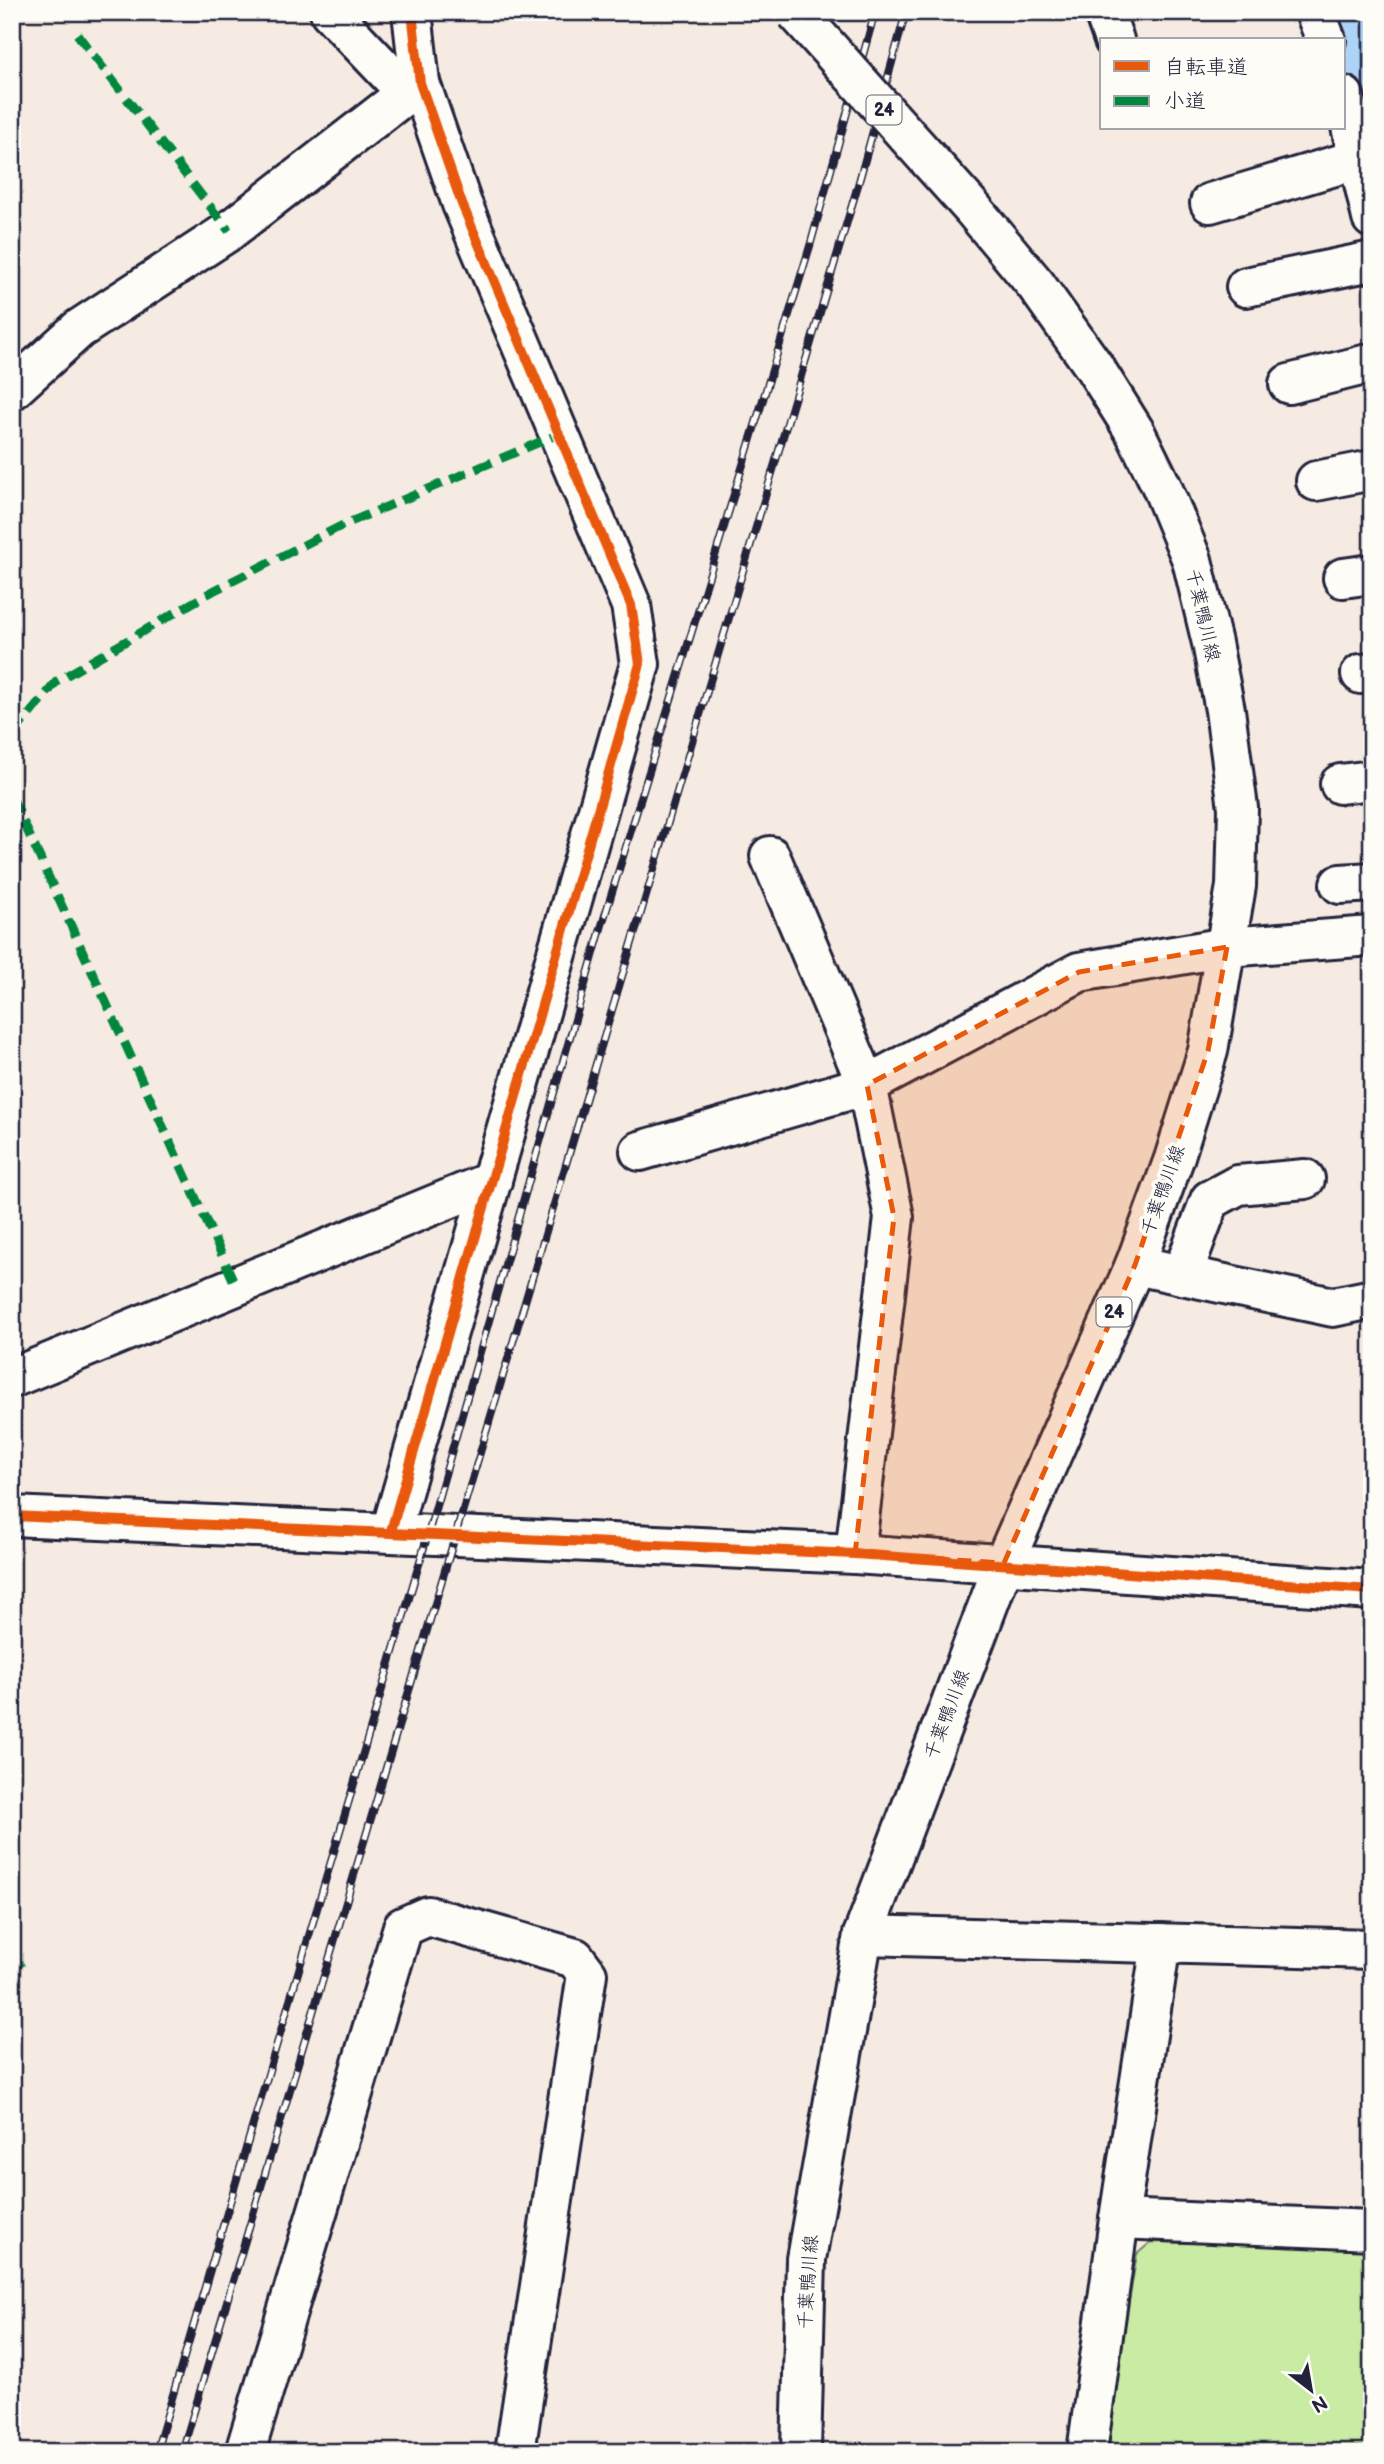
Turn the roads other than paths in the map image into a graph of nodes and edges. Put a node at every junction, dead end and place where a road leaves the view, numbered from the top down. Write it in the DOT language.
graph roads {
  1 [pos="330,12"];
  2 [pos="412,12"];
  3 [pos="796,12"];
  4 [pos="1104,12"];
  5 [pos="1315,12"];
  6 [pos="1113,38"];
  7 [pos="1325,38"];
  8 [pos="413,88"];
  9 [pos="1346,105"];
  10 [pos="1358,159"];
  11 [pos="1209,203"];
  12 [pos="1372,218"];
  13 [pos="1372,261"];
  14 [pos="1246,287"];
  15 [pos="1372,363"];
  16 [pos="1289,384"];
  17 [pos="12,390"];
  18 [pos="1372,470"];
  19 [pos="1316,481"];
  20 [pos="770,856"];
  21 [pos="1372,936"];
  22 [pos="1227,947"];
  23 [pos="867,1085"];
  24 [pos="640,1151"];
  25 [pos="1305,1179"];
  26 [pos="492,1181"];
  27 [pos="1135,1265"];
  28 [pos="1182,1275"];
  29 [pos="1372,1299"];
  30 [pos="12,1378"];
  31 [pos="12,1516"];
  32 [pos="391,1531"];
  33 [pos="855,1554"];
  34 [pos="1004,1563"];
  35 [pos="1372,1590"];
  36 [pos="863,1935"];
  37 [pos="1161,1943"];
  38 [pos="1372,1949"];
  39 [pos="1119,2219"];
  40 [pos="1372,2230"];
  41 [pos="246,2452"];
  42 [pos="515,2452"];
  43 [pos="801,2452"];
  44 [pos="1087,2452"];
  1 -- 8 [label="street"];
  2 -- 8 [label="street"];
  3 -- 22 [label="street, 千葉鴨川線 / 24, bridge"];
  4 -- 6 [label="street"];
  5 -- 7 [label="street"];
  8 -- 17 [label="street"];
  8 -- 26 [label="street"];
  9 -- 10 [label="street"];
  10 -- 11 [label="street"];
  10 -- 12 [label="street"];
  13 -- 14 [label="street"];
  15 -- 16 [label="street"];
  18 -- 19 [label="street"];
  20 -- 23 [label="street"];
  21 -- 22 [label="street"];
  22 -- 23 [label="street"];
  22 -- 27 [label="street, 千葉鴨川線 / 24"];
  23 -- 24 [label="street"];
  23 -- 33 [label="street"];
  25 -- 28 [label="street"];
  26 -- 30 [label="street"];
  26 -- 32 [label="street"];
  27 -- 28 [label="street"];
  27 -- 34 [label="street, 千葉鴨川線 / 24"];
  28 -- 29 [label="street"];
  31 -- 32 [label="street"];
  32 -- 33 [label="street"];
  33 -- 34 [label="street"];
  34 -- 35 [label="street"];
  34 -- 36 [label="street, 千葉鴨川線 / 24"];
  36 -- 37 [label="street"];
  36 -- 43 [label="street, 千葉鴨川線 / 24"];
  37 -- 38 [label="street"];
  37 -- 39 [label="street"];
  39 -- 40 [label="street"];
  39 -- 44 [label="street"];
  41 -- 42 [label="street"];
}
